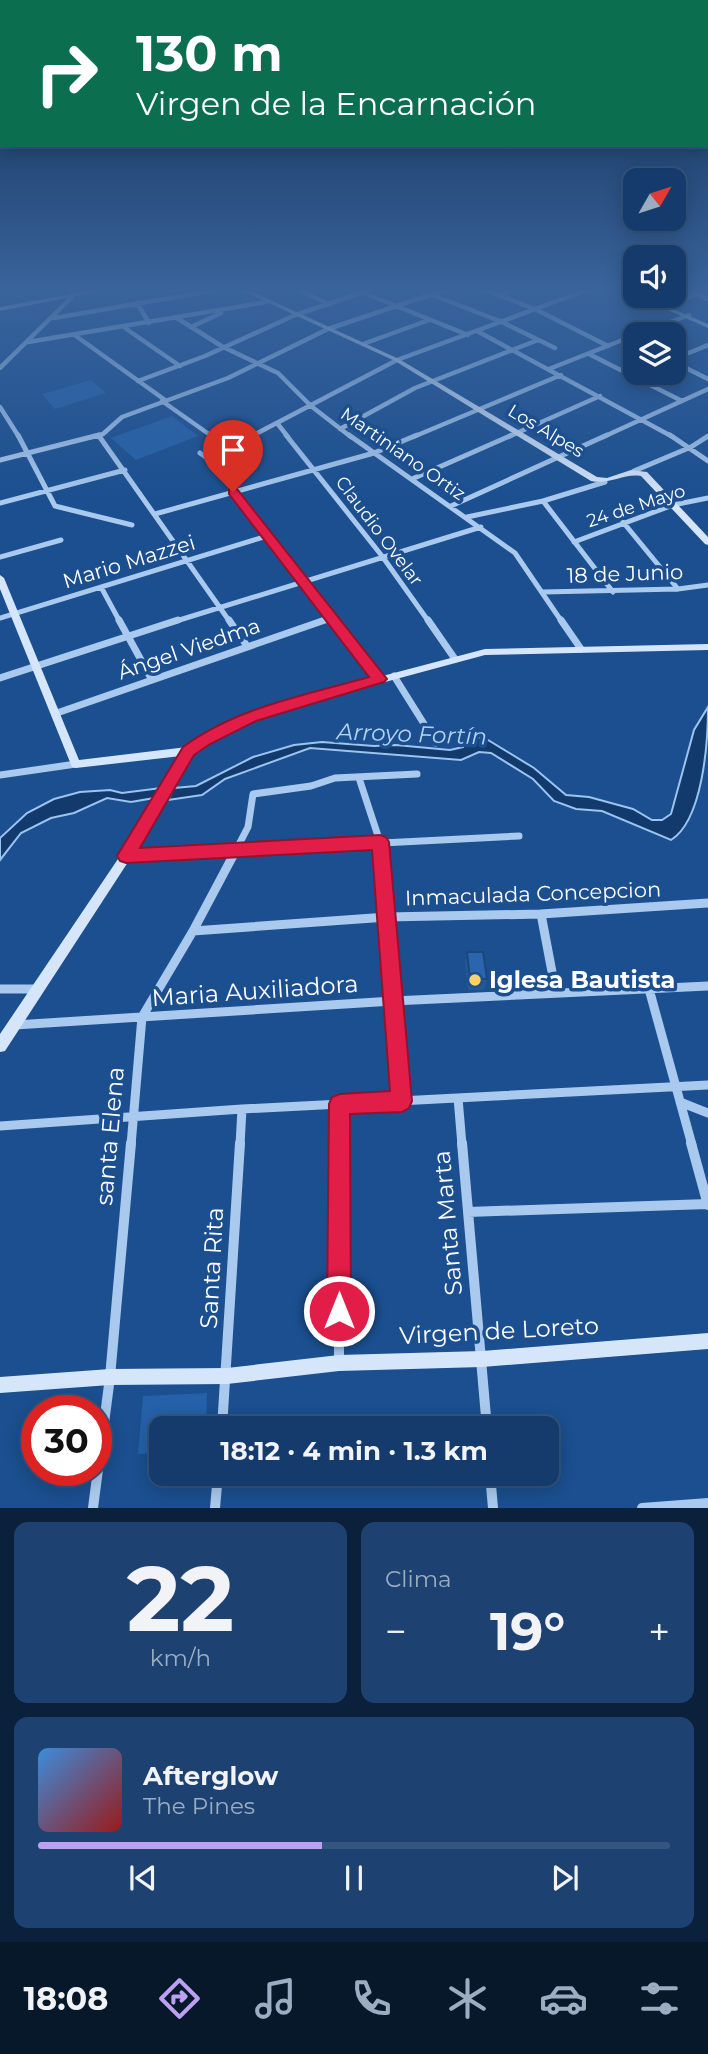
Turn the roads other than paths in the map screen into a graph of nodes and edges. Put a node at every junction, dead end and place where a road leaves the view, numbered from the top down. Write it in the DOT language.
graph roads {
  1 [pos="107,358"];
  2 [pos="169,358"];
  3 [pos="197,358"];
  4 [pos="250,358"];
  5 [pos="270,358"];
  6 [pos="392,358"];
  7 [pos="405,358"];
  8 [pos="491,358"];
  9 [pos="528,358"];
  10 [pos="577,358"];
  11 [pos="598,358"];
  12 [pos="397,361"];
  13 [pos="261,363"];
  14 [pos="180,366"];
  15 [pos="686,367"];
  16 [pos="548,369"];
  17 [pos="561,376"];
  18 [pos="708,379"];
  19 [pos="138,381"];
  20 [pos="432,381"];
  21 [pos="708,389"];
  22 [pos="600,396"];
  23 [pos="163,401"];
  24 [pos="682,401"];
  25 [pos="311,405"];
  26 [pos="0,407"];
  27 [pos="479,409"];
  28 [pos="9,418"];
  29 [pos="643,419"];
  30 [pos="0,420"];
  31 [pos="277,423"];
  32 [pos="341,429"];
  33 [pos="518,432"];
  34 [pos="99,436"];
  35 [pos="708,436"];
  36 [pos="691,447"];
  37 [pos="27,453"];
  38 [pos="200,453"];
  39 [pos="374,453"];
  40 [pos="561,458"];
  41 [pos="0,460"];
  42 [pos="708,461"];
  43 [pos="315,469"];
  44 [pos="125,470"];
  45 [pos="634,471"];
  46 [pos="412,479"];
  47 [pos="605,482"];
  48 [pos="47,490"];
  49 [pos="233,492"];
  50 [pos="708,498"];
  51 [pos="543,501"];
  52 [pos="0,503"];
  53 [pos="673,505"];
  54 [pos="451,506"];
  55 [pos="155,514"];
  56 [pos="467,517"];
  57 [pos="623,522"];
  58 [pos="132,525"];
  59 [pos="481,527"];
  60 [pos="267,536"];
  61 [pos="61,540"];
  62 [pos="708,541"];
  63 [pos="574,542"];
  64 [pos="382,556"];
  65 [pos="0,557"];
  66 [pos="189,560"];
  67 [pos="0,578"];
  68 [pos="302,580"];
  69 [pos="708,585"];
  70 [pos="101,587"];
  71 [pos="678,589"];
  72 [pos="543,592"];
  73 [pos="612,592"];
  74 [pos="221,607"];
  75 [pos="16,613"];
  76 [pos="0,618"];
  77 [pos="332,618"];
  78 [pos="130,636"];
  79 [pos="247,646"];
  80 [pos="708,647"];
  81 [pos="581,649"];
  82 [pos="455,659"];
  83 [pos="38,666"];
  84 [pos="394,676"];
  85 [pos="0,678"];
  86 [pos="379,679"];
  87 [pos="152,680"];
  88 [pos="57,713"];
  89 [pos="436,743"];
  90 [pos="189,751"];
  91 [pos="76,764"];
  92 [pos="417,774"];
  93 [pos="0,775"];
  94 [pos="359,778"];
  95 [pos="519,836"];
  96 [pos="380,842"];
  97 [pos="236,850"];
  98 [pos="126,856"];
  99 [pos="708,903"];
  100 [pos="541,914"];
  101 [pos="387,917"];
  102 [pos="193,931"];
  103 [pos="708,986"];
  104 [pos="0,989"];
  105 [pos="38,989"];
  106 [pos="649,989"];
  107 [pos="556,993"];
  108 [pos="393,1001"];
  109 [pos="142,1017"];
  110 [pos="15,1025"];
  111 [pos="0,1046"];
  112 [pos="708,1085"];
  113 [pos="676,1086"];
  114 [pos="457,1098"];
  115 [pos="402,1101"];
  116 [pos="680,1102"];
  117 [pos="340,1104"];
  118 [pos="242,1109"];
  119 [pos="708,1113"];
  120 [pos="131,1118"];
  121 [pos="0,1126"];
  122 [pos="708,1204"];
  123 [pos="468,1212"];
  124 [pos="708,1341"];
  125 [pos="482,1359"];
  126 [pos="339,1363"];
  127 [pos="227,1376"];
  128 [pos="110,1377"];
  129 [pos="0,1385"];
  130 [pos="223,1416"];
  131 [pos="486,1416"];
  132 [pos="217,1486"];
  133 [pos="491,1486"];
  134 [pos="708,1503"];
  135 [pos="93,1508"];
  136 [pos="215,1508"];
  137 [pos="493,1508"];
  138 [pos="642,1508"];
  1 -- 19 [label="street"];
  2 -- 14 [label="street"];
  3 -- 14 [label="street"];
  4 -- 13 [label="street, Martiniano Ortiz"];
  5 -- 13 [label="street"];
  6 -- 12 [label="street, Los Alpes"];
  7 -- 12 [label="street"];
  8 -- 20 [label="street"];
  9 -- 16 [label="street"];
  10 -- 16 [label="street"];
  11 -- 24 [label="street"];
  12 -- 20 [label="street, Los Alpes"];
  12 -- 25 [label="street"];
  13 -- 23 [label="street"];
  13 -- 25 [label="street, Martiniano Ortiz"];
  14 -- 19 [label="street"];
  15 -- 18 [label="street"];
  16 -- 17 [label="street"];
  17 -- 22 [label="street"];
  17 -- 27 [label="street"];
  19 -- 23 [label="street"];
  20 -- 27 [label="street, Los Alpes"];
  20 -- 32 [label="street"];
  21 -- 24 [label="street"];
  22 -- 29 [label="street"];
  22 -- 33 [label="street"];
  23 -- 31 [label="street"];
  23 -- 34 [label="street"];
  24 -- 29 [label="street"];
  25 -- 31 [label="street"];
  25 -- 32 [label="street, Martiniano Ortiz"];
  26 -- 28 [label="street"];
  27 -- 33 [label="street, Los Alpes"];
  27 -- 39 [label="street"];
  28 -- 30 [label="street"];
  28 -- 37 [label="street"];
  29 -- 36 [label="street"];
  29 -- 40 [label="street"];
  31 -- 43 [label="street, Claudio Ovelar"];
  32 -- 39 [label="street, Martiniano Ortiz"];
  33 -- 40 [label="street, Los Alpes"];
  33 -- 46 [label="street"];
  34 -- 37 [label="street"];
  34 -- 44 [label="street"];
  35 -- 36 [label="street"];
  36 -- 42 [label="street"];
  36 -- 45 [label="street"];
  37 -- 41 [label="street"];
  37 -- 48 [label="street"];
  38 -- 49 [label="street"];
  39 -- 43 [label="street"];
  39 -- 46 [label="street, Martiniano Ortiz"];
  40 -- 47 [label="street, Los Alpes"];
  40 -- 54 [label="street"];
  43 -- 49 [label="street"];
  43 -- 64 [label="street, Claudio Ovelar"];
  44 -- 48 [label="street"];
  44 -- 55 [label="street"];
  45 -- 47 [label="street"];
  45 -- 53 [label="street"];
  46 -- 54 [label="street, Martiniano Ortiz"];
  47 -- 51 [label="street"];
  48 -- 52 [label="street"];
  48 -- 58 [label="street"];
  49 -- 55 [label="street"];
  49 -- 60 [label="street"];
  50 -- 53 [label="street, 24 de Mayo"];
  51 -- 56 [label="street"];
  51 -- 63 [label="street"];
  53 -- 57 [label="street, 24 de Mayo"];
  53 -- 62 [label="street"];
  54 -- 56 [label="street, Martiniano Ortiz"];
  55 -- 66 [label="street"];
  56 -- 59 [label="street, Martiniano Ortiz"];
  57 -- 63 [label="street, 24 de Mayo"];
  57 -- 71 [label="street"];
  59 -- 64 [label="street"];
  59 -- 72 [label="street, Martiniano Ortiz"];
  60 -- 66 [label="street, Mario Mazzei"];
  60 -- 68 [label="street"];
  61 -- 65 [label="street"];
  63 -- 73 [label="street"];
  64 -- 68 [label="street"];
  64 -- 82 [label="street, Claudio Ovelar"];
  66 -- 70 [label="street, Mario Mazzei"];
  66 -- 74 [label="street"];
  67 -- 75 [label="street"];
  68 -- 74 [label="street"];
  68 -- 77 [label="street"];
  69 -- 71 [label="street, 18 de Junio"];
  70 -- 75 [label="street, Mario Mazzei"];
  70 -- 78 [label="street"];
  71 -- 73 [label="street, 18 de Junio"];
  72 -- 73 [label="street, 18 de Junio"];
  72 -- 81 [label="street, Martiniano Ortiz"];
  74 -- 78 [label="street"];
  74 -- 79 [label="street"];
  75 -- 76 [label="street, Mario Mazzei"];
  75 -- 83 [label="street"];
  77 -- 79 [label="street, Ángel Viedma"];
  77 -- 86 [label="street"];
  78 -- 83 [label="street"];
  78 -- 87 [label="street"];
  79 -- 87 [label="street, Ángel Viedma"];
  80 -- 81 [label="street"];
  81 -- 82 [label="street"];
  82 -- 84 [label="street"];
  83 -- 85 [label="street"];
  83 -- 88 [label="street"];
  84 -- 86 [label="street"];
  84 -- 89 [label="street"];
  86 -- 90 [label="street"];
  87 -- 88 [label="street, Ángel Viedma"];
  88 -- 91 [label="street"];
  90 -- 91 [label="street"];
  90 -- 98 [label="street"];
  91 -- 93 [label="street"];
  92 -- 94 [label="street"];
  94 -- 96 [label="street"];
  94 -- 97 [label="street, santa Elena"];
  95 -- 96 [label="street"];
  96 -- 97 [label="street"];
  96 -- 101 [label="street"];
  97 -- 98 [label="street"];
  97 -- 102 [label="street, santa Elena"];
  98 -- 105 [label="street"];
  99 -- 100 [label="street, Inmaculada Concepcion"];
  100 -- 101 [label="street, Inmaculada Concepcion"];
  100 -- 107 [label="street"];
  101 -- 102 [label="street, Inmaculada Concepcion"];
  101 -- 108 [label="street"];
  102 -- 109 [label="street, santa Elena"];
  103 -- 106 [label="street, Maria Auxiliadora"];
  104 -- 105 [label="street"];
  105 -- 110 [label="street"];
  106 -- 107 [label="street, Maria Auxiliadora"];
  106 -- 113 [label="street"];
  107 -- 108 [label="street, Maria Auxiliadora"];
  108 -- 109 [label="street, Maria Auxiliadora"];
  108 -- 115 [label="street"];
  109 -- 110 [label="street, Maria Auxiliadora"];
  109 -- 120 [label="street, santa Elena"];
  110 -- 111 [label="street"];
  112 -- 113 [label="street"];
  113 -- 114 [label="street"];
  113 -- 116 [label="street"];
  114 -- 115 [label="street"];
  114 -- 123 [label="street, Santa Marta"];
  115 -- 117 [label="street"];
  116 -- 119 [label="street"];
  116 -- 122 [label="street"];
  117 -- 118 [label="street"];
  117 -- 126 [label="street"];
  118 -- 120 [label="street"];
  118 -- 127 [label="street, Santa Rita"];
  120 -- 121 [label="street"];
  120 -- 128 [label="street, santa Elena"];
  122 -- 123 [label="street"];
  123 -- 125 [label="street, Santa Marta"];
  124 -- 125 [label="street, Virgen de Loreto"];
  125 -- 126 [label="street, Virgen de Loreto"];
  125 -- 131 [label="street, Santa Marta"];
  126 -- 127 [label="street, Virgen de Loreto"];
  127 -- 128 [label="street, Virgen de Loreto"];
  127 -- 130 [label="street, Santa Rita"];
  128 -- 129 [label="street, Virgen de Loreto"];
  128 -- 135 [label="street, santa Elena"];
  132 -- 136 [label="street"];
  133 -- 137 [label="street"];
  134 -- 138 [label="street"];
}
